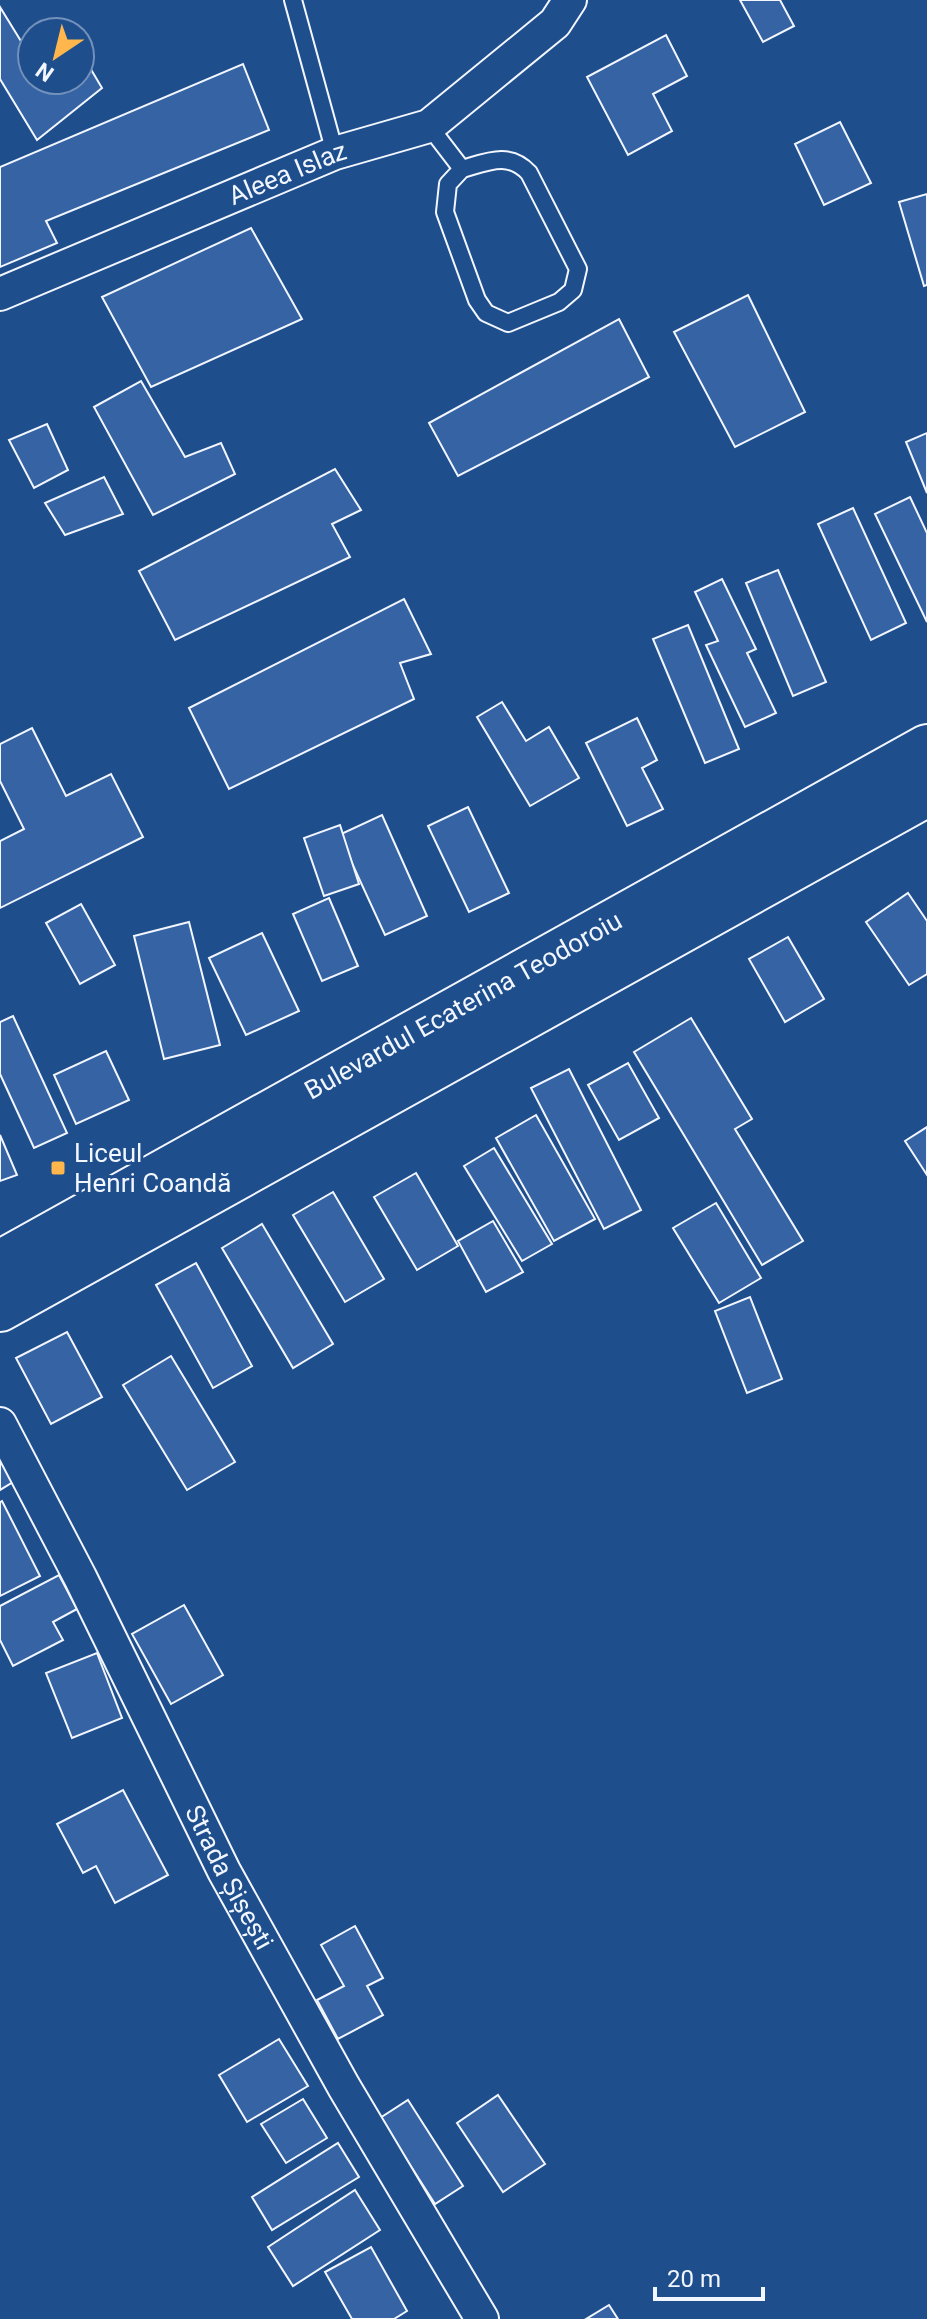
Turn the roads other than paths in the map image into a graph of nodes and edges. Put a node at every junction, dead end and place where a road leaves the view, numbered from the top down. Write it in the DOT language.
graph roads {
  1 [pos="293,0"];
  2 [pos="562,12"];
  3 [pos="429,126"];
  4 [pos="335,153"];
  5 [pos="462,169"];
  6 [pos="0,294"];
  7 [pos="927,747"];
  8 [pos="927,794"];
  9 [pos="0,1263"];
  10 [pos="0,1309"];
  11 [pos="0,1424"];
  12 [pos="482,2319"];
  1 -- 4 [label="lane"];
  2 -- 3 [label="street, Aleea Islaz"];
  3 -- 4 [label="street, Aleea Islaz"];
  3 -- 5 [label="lane"];
  4 -- 6 [label="street, Aleea Islaz"];
  5 -- 5 [label="lane"];
  7 -- 9 [label="main road, Bulevardul Ecaterina Teodoroiu"];
  8 -- 10 [label="main road, Bulevardul Ecaterina Teodoroiu"];
  11 -- 12 [label="street, Strada Șișești"];
}
